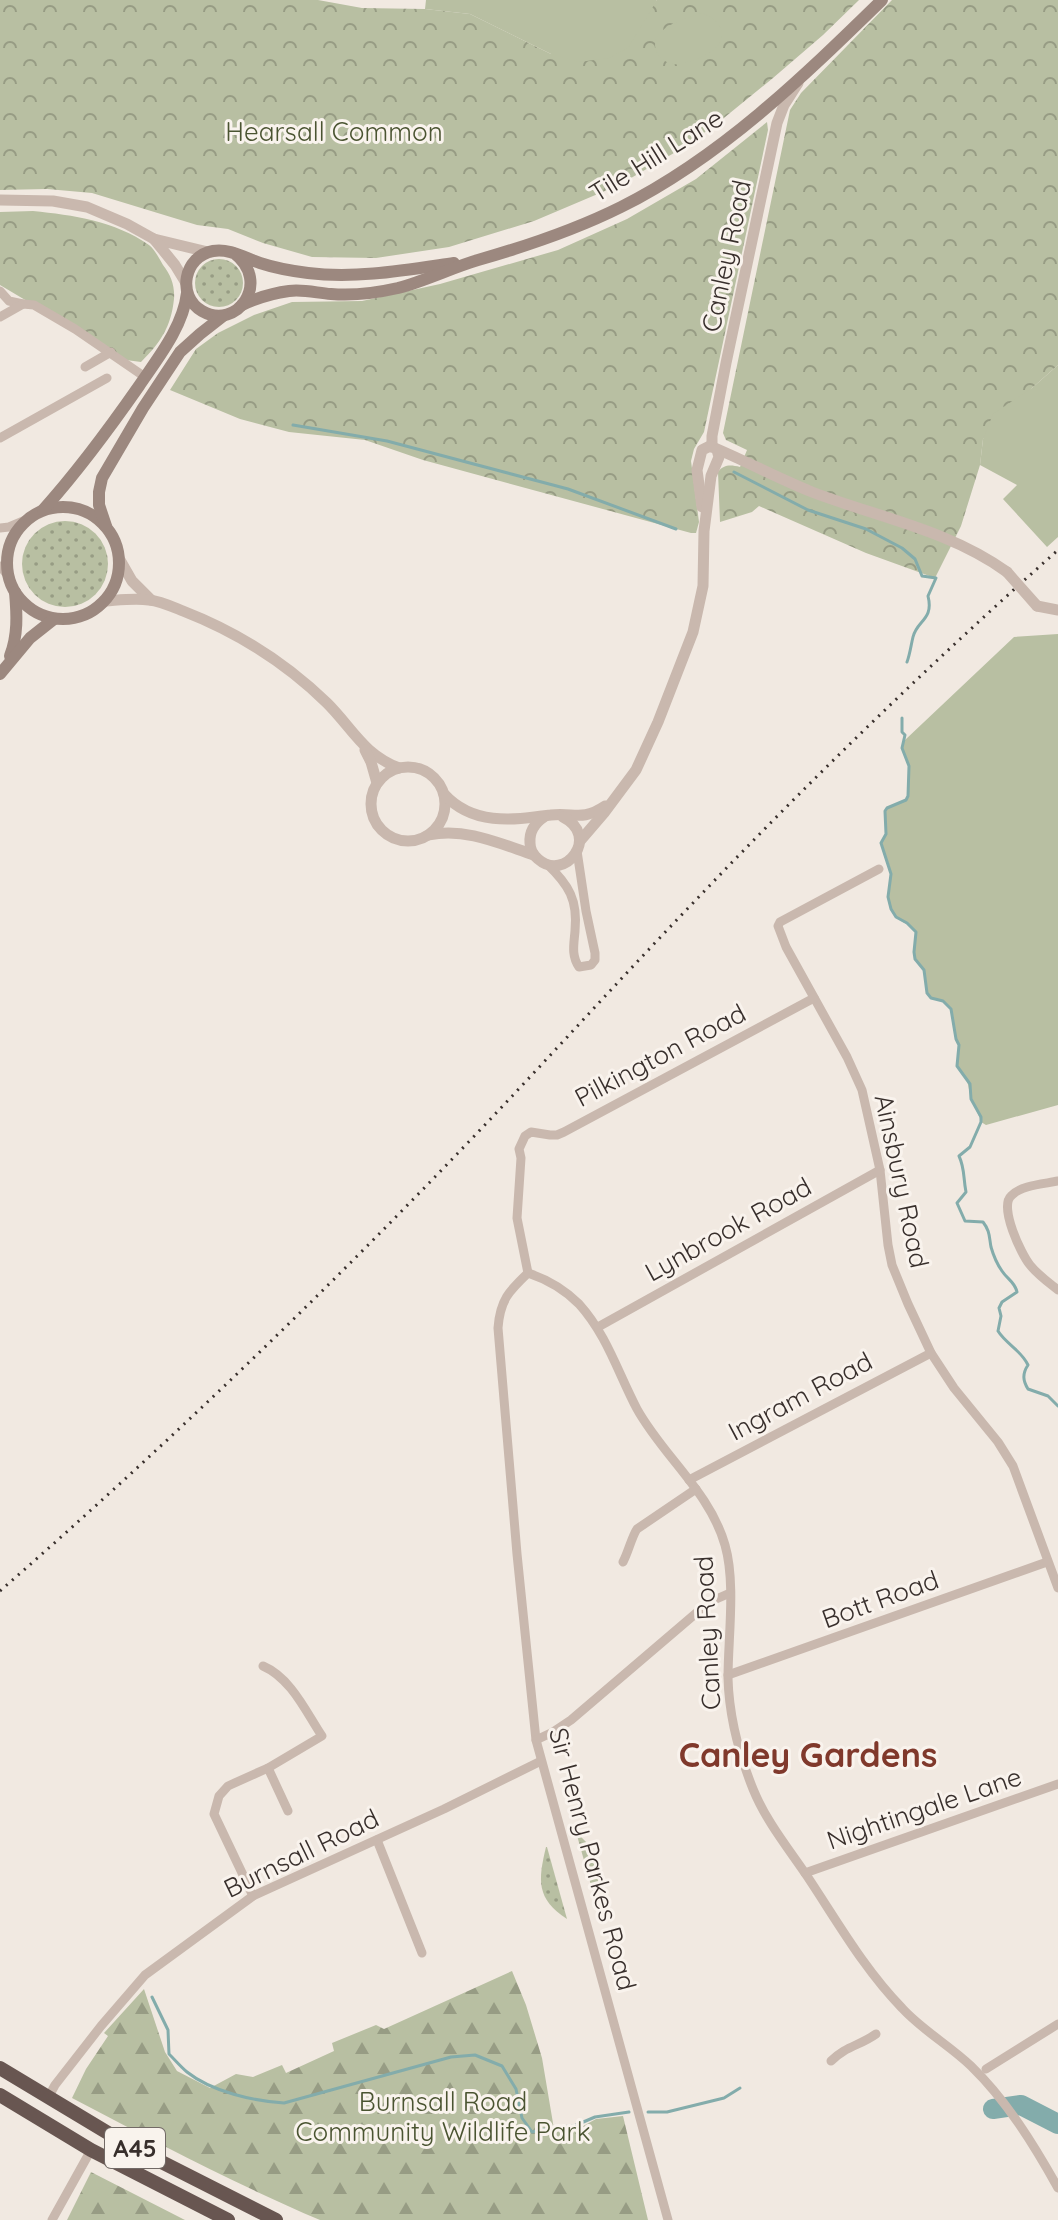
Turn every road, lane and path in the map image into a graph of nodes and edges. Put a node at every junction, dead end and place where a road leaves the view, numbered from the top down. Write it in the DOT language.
graph roads {
  1 [pos="882,0"];
  2 [pos="800,79"];
  3 [pos="0,200"];
  4 [pos="154,239"];
  5 [pos="208,252"];
  6 [pos="234,253"];
  7 [pos="477,261"];
  8 [pos="186,288"];
  9 [pos="0,291"];
  10 [pos="23,304"];
  11 [pos="242,305"];
  12 [pos="226,315"];
  13 [pos="0,317"];
  14 [pos="111,352"];
  15 [pos="85,367"];
  16 [pos="145,377"];
  17 [pos="107,378"];
  18 [pos="0,438"];
  19 [pos="716,455"];
  20 [pos="43,510"];
  21 [pos="28,519"];
  22 [pos="107,527"];
  23 [pos="0,528"];
  24 [pos="704,531"];
  25 [pos="120,560"];
  26 [pos="0,566"];
  27 [pos="10,578"];
  28 [pos="15,592"];
  29 [pos="151,600"];
  30 [pos="106,601"];
  31 [pos="1058,610"];
  32 [pos="54,619"];
  33 [pos="4,669"];
  34 [pos="357,737"];
  35 [pos="399,768"];
  36 [pos="377,783"];
  37 [pos="443,793"];
  38 [pos="615,798"];
  39 [pos="547,816"];
  40 [pos="563,816"];
  41 [pos="428,835"];
  42 [pos="578,846"];
  43 [pos="534,855"];
  44 [pos="547,864"];
  45 [pos="879,869"];
  46 [pos="814,998"];
  47 [pos="880,1170"];
  48 [pos="1058,1181"];
  49 [pos="528,1273"];
  50 [pos="1058,1290"];
  51 [pos="598,1327"];
  52 [pos="931,1353"];
  53 [pos="689,1480"];
  54 [pos="696,1489"];
  55 [pos="623,1562"];
  56 [pos="1047,1562"];
  57 [pos="1058,1588"];
  58 [pos="730,1593"];
  59 [pos="263,1666"];
  60 [pos="728,1675"];
  61 [pos="536,1740"];
  62 [pos="541,1761"];
  63 [pos="268,1768"];
  64 [pos="1058,1784"];
  65 [pos="288,1811"];
  66 [pos="377,1840"];
  67 [pos="805,1873"];
  68 [pos="253,1896"];
  69 [pos="422,1953"];
  70 [pos="1058,2024"];
  71 [pos="876,2034"];
  72 [pos="831,2061"];
  73 [pos="0,2068"];
  74 [pos="986,2069"];
  75 [pos="0,2095"];
  76 [pos="48,2098"];
  77 [pos="91,2150"];
  78 [pos="1058,2188"];
  79 [pos="52,2220"];
  80 [pos="228,2220"];
  81 [pos="276,2220"];
  82 [pos="668,2220"];
  1 -- 2 [label="main road"];
  2 -- 7 [label="main road, Tile Hill Lane"];
  2 -- 19 [label="street, Canley Road"];
  3 -- 4 [label="street"];
  4 -- 5 [label="street"];
  4 -- 8 [label="street"];
  5 -- 6 [label="main road"];
  5 -- 8 [label="main road"];
  6 -- 7 [label="main road, Tile Hill Lane"];
  6 -- 11 [label="main road"];
  7 -- 11 [label="main road, Tile Hill Lane"];
  8 -- 12 [label="main road"];
  8 -- 16 [label="main road"];
  9 -- 10 [label="street"];
  10 -- 13 [label="street"];
  10 -- 14 [label="street"];
  11 -- 12 [label="main road"];
  12 -- 22 [label="main road"];
  14 -- 15 [label="street"];
  14 -- 16 [label="street"];
  16 -- 20 [label="main road"];
  17 -- 18 [label="street"];
  19 -- 24 [label="street, Canley Road"];
  19 -- 24 [label="street, Canley Road"];
  19 -- 31 [label="street, bridge"];
  20 -- 21 [label="main road"];
  20 -- 22 [label="main road"];
  21 -- 23 [label="street"];
  21 -- 27 [label="main road"];
  22 -- 25 [label="main road"];
  24 -- 38 [label="street, Canley Road"];
  25 -- 29 [label="street"];
  25 -- 30 [label="main road"];
  26 -- 27 [label="street"];
  27 -- 28 [label="main road"];
  28 -- 32 [label="main road"];
  28 -- 33 [label="main road"];
  29 -- 30 [label="street"];
  29 -- 34 [label="street"];
  30 -- 32 [label="main road"];
  32 -- 33 [label="main road"];
  34 -- 35 [label="street"];
  34 -- 36 [label="street"];
  35 -- 36 [label="street"];
  35 -- 37 [label="street"];
  36 -- 41 [label="street"];
  37 -- 39 [label="street"];
  37 -- 41 [label="street"];
  38 -- 40 [label="street, Canley Road"];
  38 -- 42 [label="street, Canley Road"];
  39 -- 40 [label="street"];
  39 -- 43 [label="street"];
  40 -- 42 [label="street"];
  41 -- 43 [label="street"];
  42 -- 44 [label="street"];
  42 -- 44 [label="street"];
  43 -- 44 [label="street"];
  45 -- 46 [label="street, Ainsbury Road"];
  46 -- 47 [label="street, Ainsbury Road"];
  46 -- 49 [label="street, Pilkington Road"];
  47 -- 51 [label="street, Lynbrook Road"];
  47 -- 52 [label="street, Ainsbury Road"];
  48 -- 50 [label="street"];
  49 -- 51 [label="street, Canley Road"];
  49 -- 61 [label="street, Sir Henry Parkes Road"];
  51 -- 53 [label="street, Canley Road"];
  52 -- 53 [label="street, Ingram Road"];
  52 -- 56 [label="street, Ainsbury Road"];
  53 -- 54 [label="street, Canley Road"];
  54 -- 55 [label="street"];
  54 -- 58 [label="street, Canley Road"];
  56 -- 57 [label="street, Ainsbury Road"];
  56 -- 60 [label="street, Bott Road"];
  58 -- 60 [label="street, Canley Road"];
  58 -- 61 [label="street"];
  59 -- 63 [label="street"];
  60 -- 67 [label="street, Canley Road"];
  61 -- 62 [label="street, Sir Henry Parkes Road"];
  62 -- 66 [label="street, Burnsall Road"];
  62 -- 82 [label="street, Sir Henry Parkes Road"];
  63 -- 65 [label="street"];
  63 -- 68 [label="street"];
  64 -- 67 [label="street, Nightingale Lane"];
  66 -- 68 [label="street, Burnsall Road"];
  66 -- 69 [label="street"];
  67 -- 78 [label="street, Canley Road"];
  68 -- 76 [label="street, Burnsall Road"];
  70 -- 74 [label="street"];
  71 -- 72 [label="street"];
  73 -- 76 [label="highway, A45"];
  75 -- 77 [label="highway, A45"];
  76 -- 81 [label="highway, A45"];
  77 -- 79 [label="street"];
  77 -- 80 [label="highway, A45"];
}
